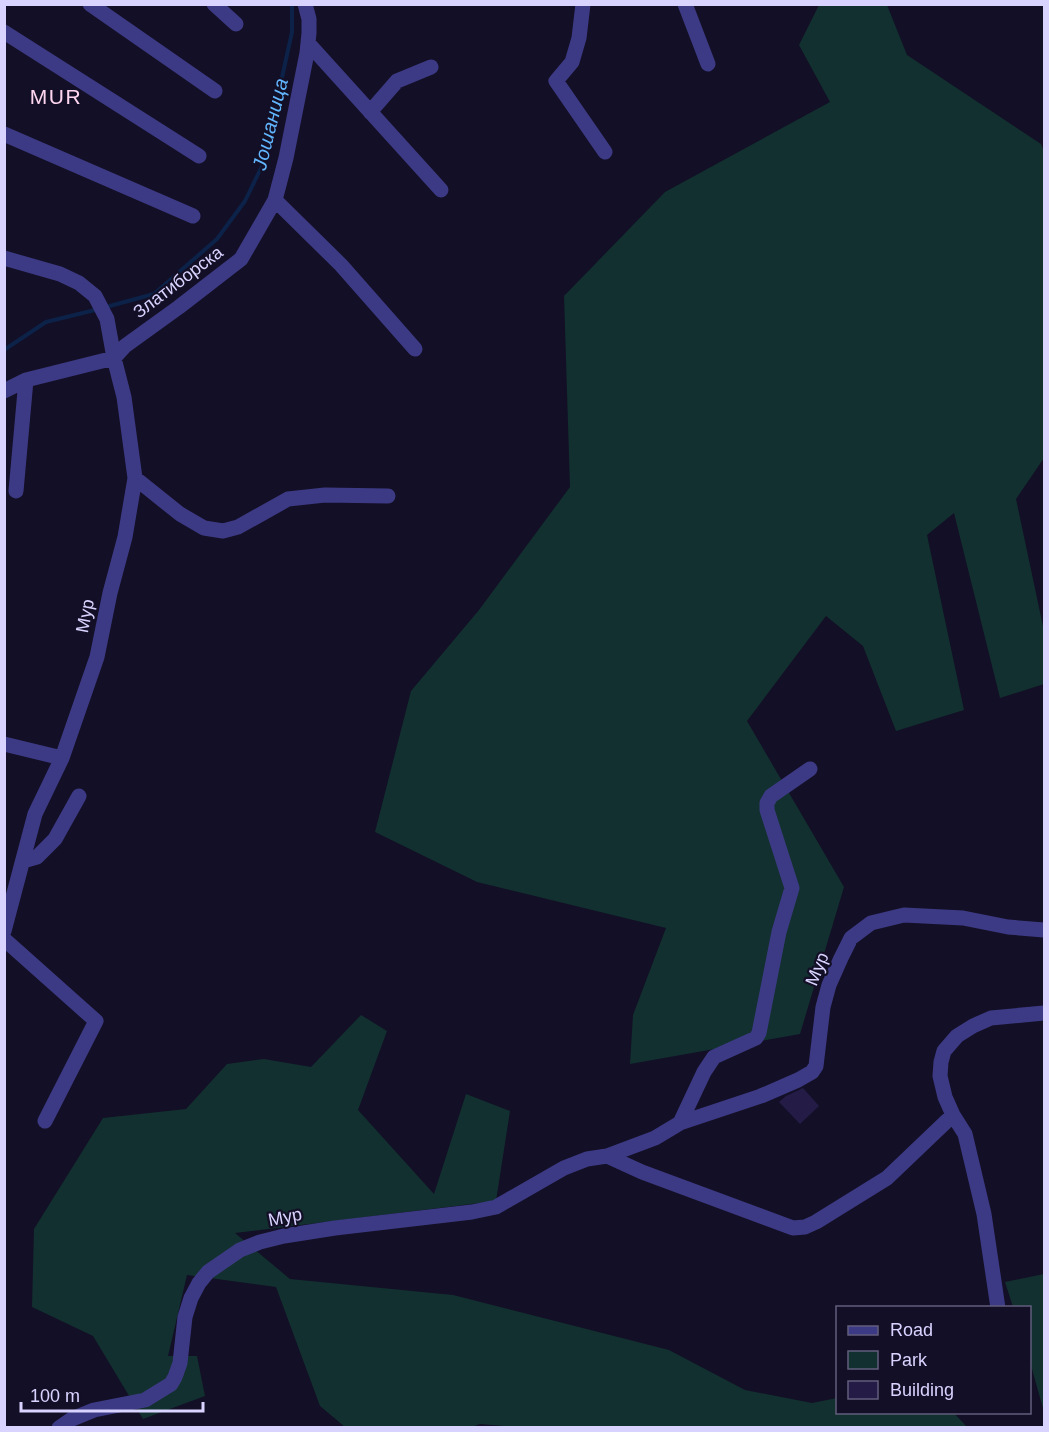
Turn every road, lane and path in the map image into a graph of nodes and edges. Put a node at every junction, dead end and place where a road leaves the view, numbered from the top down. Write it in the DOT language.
graph roads {
  1 [pos="90,4"];
  2 [pos="214,4"];
  3 [pos="305,4"];
  4 [pos="583,4"];
  5 [pos="686,4"];
  6 [pos="236,24"];
  7 [pos="4,32"];
  8 [pos="308,43"];
  9 [pos="708,64"];
  10 [pos="431,67"];
  11 [pos="215,91"];
  12 [pos="370,112"];
  13 [pos="4,134"];
  14 [pos="605,152"];
  15 [pos="199,156"];
  16 [pos="441,190"];
  17 [pos="275,200"];
  18 [pos="193,216"];
  19 [pos="4,258"];
  20 [pos="415,349"];
  21 [pos="114,358"];
  22 [pos="27,380"];
  23 [pos="4,391"];
  24 [pos="135,478"];
  25 [pos="16,491"];
  26 [pos="388,496"];
  27 [pos="4,744"];
  28 [pos="62,758"];
  29 [pos="810,769"];
  30 [pos="79,796"];
  31 [pos="23,861"];
  32 [pos="1044,930"];
  33 [pos="4,931"];
  34 [pos="4,939"];
  35 [pos="1044,1013"];
  36 [pos="953,1115"];
  37 [pos="45,1121"];
  38 [pos="680,1123"];
  39 [pos="607,1156"];
  40 [pos="998,1306"];
  41 [pos="59,1428"];
  1 -- 11 [label="street"];
  2 -- 6 [label="street"];
  3 -- 8 [label="street, Златиборска"];
  4 -- 14 [label="street"];
  5 -- 9 [label="street"];
  7 -- 15 [label="street"];
  8 -- 12 [label="street"];
  8 -- 17 [label="street, Златиборска"];
  10 -- 12 [label="street"];
  12 -- 16 [label="street"];
  13 -- 18 [label="street"];
  17 -- 20 [label="street"];
  17 -- 21 [label="street, Златиборска"];
  19 -- 21 [label="street, Мур"];
  21 -- 22 [label="street"];
  21 -- 24 [label="street, Мур"];
  22 -- 23 [label="street"];
  22 -- 25 [label="street"];
  24 -- 26 [label="street"];
  24 -- 28 [label="street, Мур"];
  27 -- 28 [label="street"];
  28 -- 31 [label="street, Мур"];
  29 -- 38 [label="street"];
  30 -- 31 [label="street"];
  31 -- 33 [label="street, Мур"];
  32 -- 38 [label="street, Мур"];
  34 -- 37 [label="street"];
  35 -- 36 [label="street"];
  36 -- 39 [label="street"];
  36 -- 40 [label="street"];
  38 -- 39 [label="street, Мур"];
  39 -- 41 [label="street, Мур"];
}
